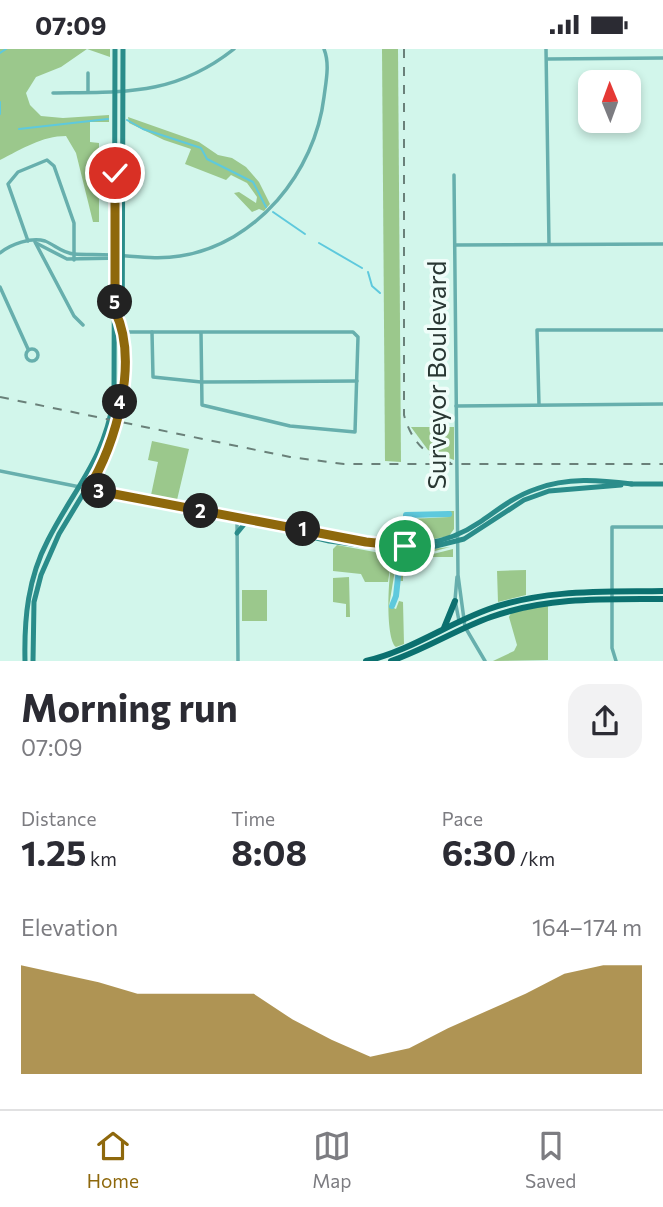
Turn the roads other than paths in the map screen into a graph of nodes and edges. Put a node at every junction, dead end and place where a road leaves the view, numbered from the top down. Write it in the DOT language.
graph roads {
  1 [pos="115,49"];
  2 [pos="123,49"];
  3 [pos="234,49"];
  4 [pos="324,49"];
  5 [pos="546,49"];
  6 [pos="663,58"];
  7 [pos="548,59"];
  8 [pos="88,73"];
  9 [pos="88,92"];
  10 [pos="115,92"];
  11 [pos="123,92"];
  12 [pos="53,93"];
  13 [pos="454,175"];
  14 [pos="28,241"];
  15 [pos="35,242"];
  16 [pos="549,244"];
  17 [pos="663,244"];
  18 [pos="455,245"];
  19 [pos="0,253"];
  20 [pos="75,254"];
  21 [pos="115,258"];
  22 [pos="124,258"];
  23 [pos="74,260"];
  24 [pos="0,287"];
  25 [pos="115,311"];
  26 [pos="83,325"];
  27 [pos="663,330"];
  28 [pos="123,332"];
  29 [pos="152,332"];
  30 [pos="201,332"];
  31 [pos="28,349"];
  32 [pos="115,349"];
  33 [pos="358,381"];
  34 [pos="201,382"];
  35 [pos="663,404"];
  36 [pos="539,405"];
  37 [pos="456,406"];
  38 [pos="0,471"];
  39 [pos="663,484"];
  40 [pos="80,487"];
  41 [pos="88,489"];
  42 [pos="237,518"];
  43 [pos="246,522"];
  44 [pos="663,527"];
  45 [pos="237,533"];
  46 [pos="457,538"];
  47 [pos="458,575"];
  48 [pos="663,591"];
  49 [pos="612,595"];
  50 [pos="663,599"];
  51 [pos="455,601"];
  52 [pos="532,601"];
  53 [pos="462,620"];
  54 [pos="465,628"];
  55 [pos="443,629"];
  56 [pos="25,661"];
  57 [pos="33,661"];
  58 [pos="238,661"];
  59 [pos="366,661"];
  60 [pos="392,661"];
  61 [pos="485,661"];
  62 [pos="616,661"];
  1 -- 10 [label="main road"];
  2 -- 11 [label="main road"];
  3 -- 11 [label="street"];
  4 -- 22 [label="street"];
  5 -- 7 [label="street"];
  6 -- 7 [label="street"];
  7 -- 16 [label="street"];
  8 -- 9 [label="street"];
  9 -- 10 [label="street"];
  9 -- 12 [label="street"];
  10 -- 11 [label="street"];
  10 -- 21 [label="main road"];
  11 -- 22 [label="main road"];
  13 -- 18 [label="street, Surveyor Boulevard"];
  14 -- 15 [label="street"];
  14 -- 19 [label="street"];
  14 -- 20 [label="street"];
  15 -- 20 [label="street"];
  15 -- 23 [label="street"];
  15 -- 26 [label="street"];
  16 -- 17 [label="street"];
  16 -- 18 [label="street"];
  18 -- 37 [label="street, Surveyor Boulevard"];
  20 -- 21 [label="street"];
  20 -- 23 [label="street"];
  21 -- 22 [label="street"];
  21 -- 23 [label="street"];
  21 -- 25 [label="main road"];
  22 -- 28 [label="main road"];
  24 -- 31 [label="street"];
  25 -- 28 [label="main road"];
  25 -- 32 [label="main road"];
  27 -- 36 [label="street"];
  28 -- 29 [label="street"];
  28 -- 32 [label="main road"];
  28 -- 41 [label="main road"];
  29 -- 30 [label="street"];
  29 -- 34 [label="street"];
  30 -- 33 [label="street"];
  30 -- 34 [label="street"];
  32 -- 40 [label="main road"];
  33 -- 34 [label="street"];
  33 -- 34 [label="street"];
  35 -- 36 [label="street"];
  36 -- 37 [label="street"];
  37 -- 46 [label="street, Surveyor Boulevard"];
  38 -- 40 [label="street"];
  39 -- 46 [label="main road"];
  40 -- 41 [label="main road"];
  40 -- 56 [label="main road"];
  41 -- 42 [label="main road"];
  41 -- 57 [label="main road"];
  42 -- 43 [label="main road"];
  42 -- 45 [label="street"];
  42 -- 46 [label="main road"];
  43 -- 45 [label="main road"];
  43 -- 46 [label="main road"];
  44 -- 49 [label="street"];
  45 -- 58 [label="street"];
  46 -- 47 [label="street, Surveyor Boulevard"];
  47 -- 51 [label="street, Surveyor Boulevard"];
  47 -- 53 [label="street, Surveyor Boulevard"];
  48 -- 49 [label="main road"];
  49 -- 50 [label="main road"];
  49 -- 52 [label="main road"];
  49 -- 62 [label="street"];
  51 -- 53 [label="street, Surveyor Boulevard"];
  51 -- 55 [label="main road"];
  52 -- 53 [label="main road"];
  52 -- 54 [label="main road"];
  53 -- 54 [label="street, Surveyor Boulevard"];
  53 -- 55 [label="main road"];
  54 -- 60 [label="main road"];
  54 -- 61 [label="street, Surveyor Boulevard"];
  55 -- 59 [label="main road"];
}
